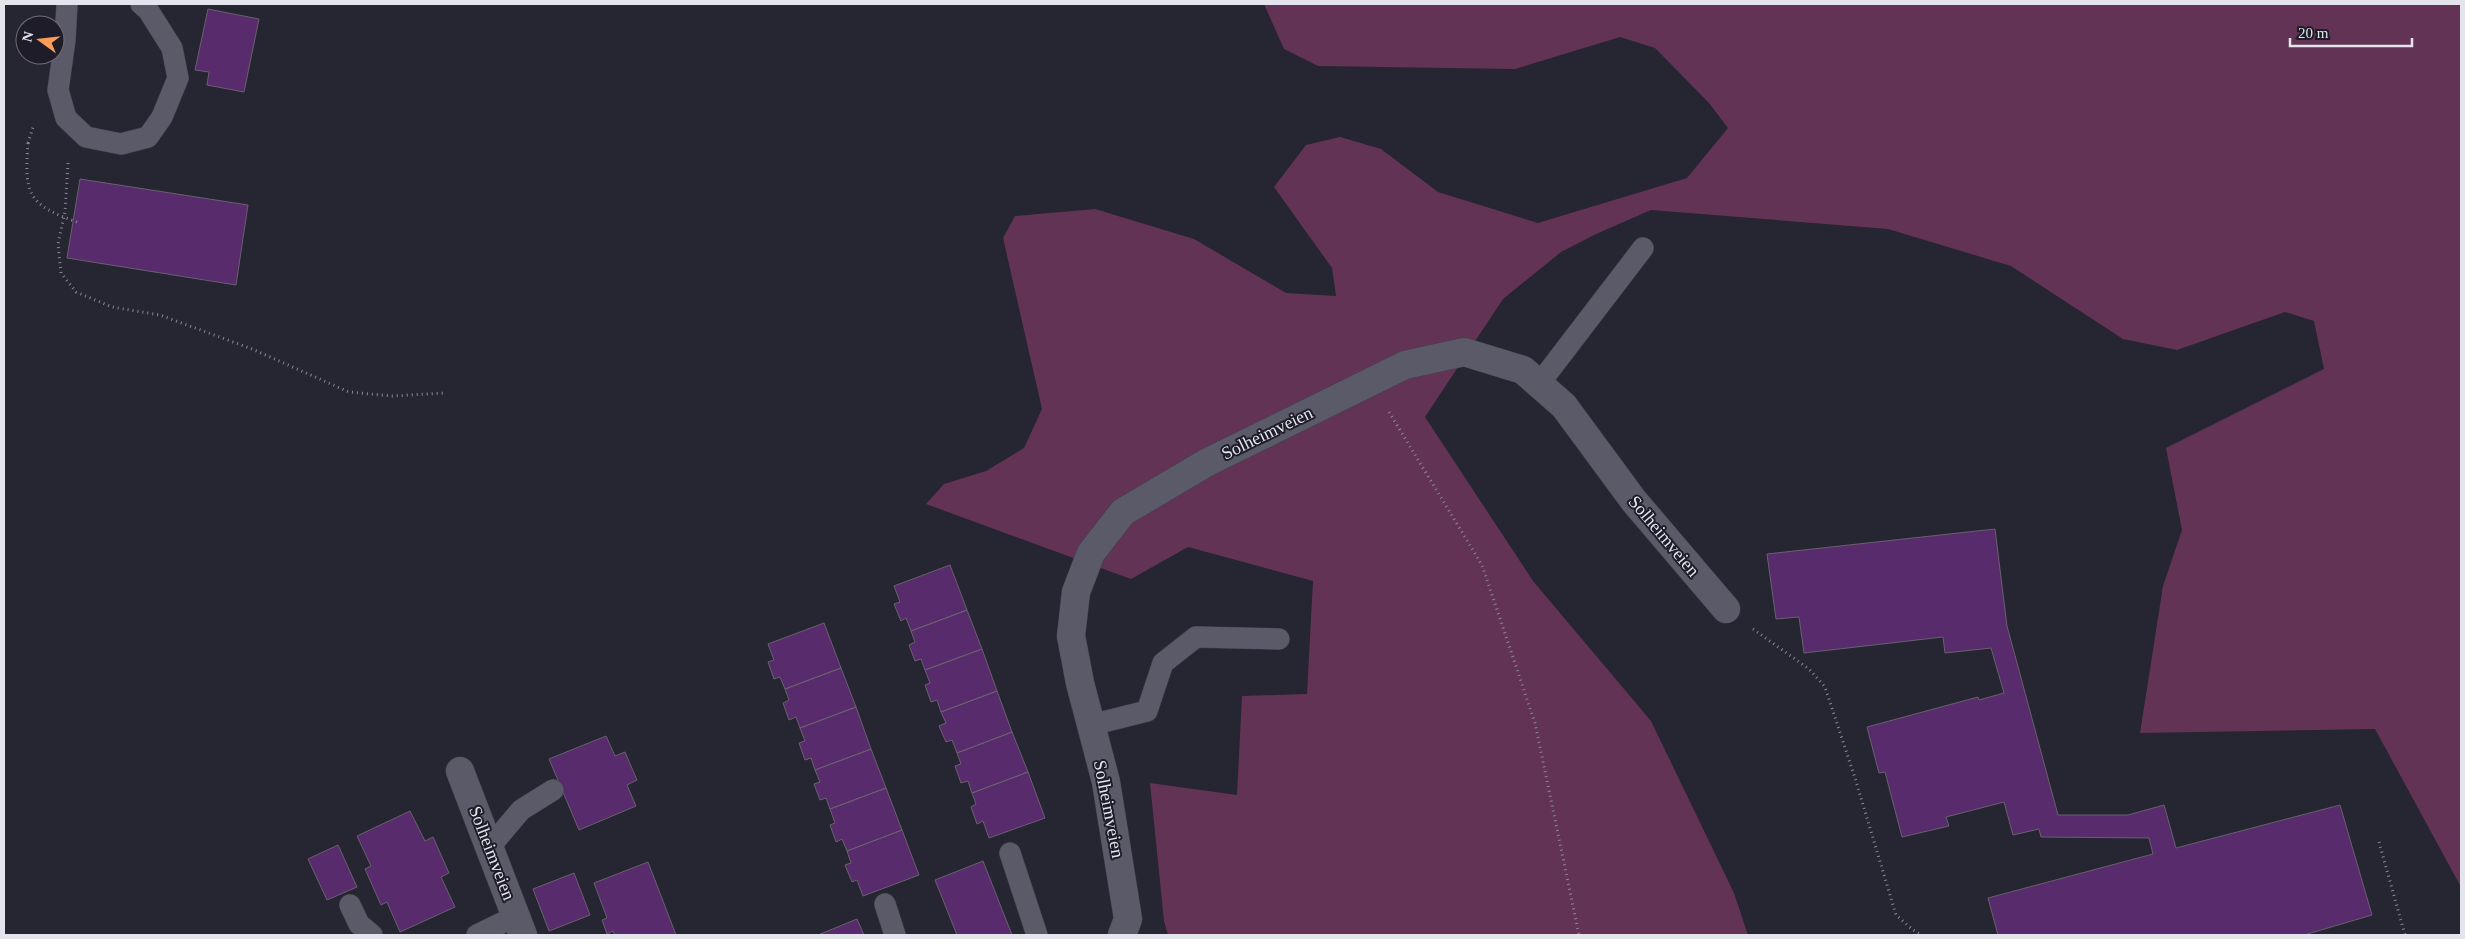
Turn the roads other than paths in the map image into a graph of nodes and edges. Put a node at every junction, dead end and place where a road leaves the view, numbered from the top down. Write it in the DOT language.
graph roads {
  1 [pos="67,4"];
  2 [pos="141,4"];
  3 [pos="1643,248"];
  4 [pos="1539,384"];
  5 [pos="1726,609"];
  6 [pos="1279,638"];
  7 [pos="1091,725"];
  8 [pos="460,771"];
  9 [pos="553,790"];
  10 [pos="489,848"];
  11 [pos="1010,853"];
  12 [pos="884,904"];
  13 [pos="350,905"];
  14 [pos="520,926"];
  15 [pos="1128,930"];
  16 [pos="372,935"];
  17 [pos="477,935"];
  18 [pos="895,935"];
  19 [pos="1037,935"];
  1 -- 2 [label="lane"];
  3 -- 4 [label="lane"];
  4 -- 5 [label="street, Solheimveien"];
  4 -- 7 [label="street, Solheimveien"];
  6 -- 7 [label="lane"];
  7 -- 15 [label="street, Solheimveien"];
  8 -- 10 [label="street, Solheimveien"];
  9 -- 10 [label="lane"];
  10 -- 14 [label="street, Solheimveien"];
  11 -- 19 [label="lane"];
  12 -- 18 [label="lane"];
  13 -- 16 [label="lane"];
  14 -- 17 [label="lane"];
}
